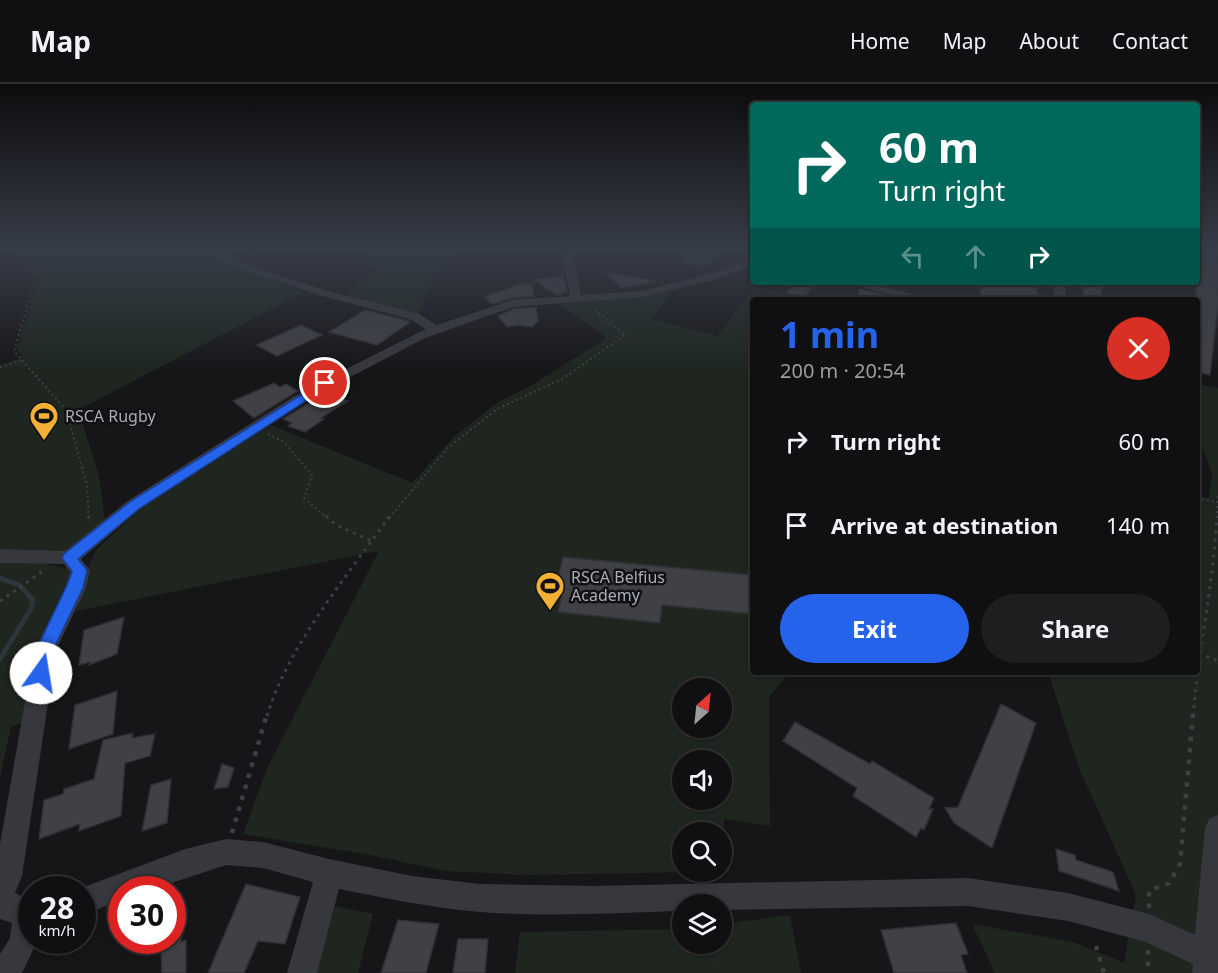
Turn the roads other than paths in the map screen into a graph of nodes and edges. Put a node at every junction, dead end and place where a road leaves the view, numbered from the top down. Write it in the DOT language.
graph roads {
  1 [pos="312,289"];
  2 [pos="577,289"];
  3 [pos="667,289"];
  4 [pos="882,289"];
  5 [pos="918,297"];
  6 [pos="580,299"];
  7 [pos="437,330"];
  8 [pos="0,556"];
  9 [pos="69,558"];
  10 [pos="1218,828"];
  11 [pos="329,873"];
  12 [pos="0,896"];
  13 [pos="96,897"];
  14 [pos="0,905"];
  15 [pos="18,908"];
  16 [pos="18,954"];
  17 [pos="1208,964"];
  18 [pos="4,973"];
  19 [pos="302,973"];
  1 -- 7 [label="street"];
  2 -- 6 [label="street"];
  3 -- 6 [label="street"];
  4 -- 5 [label="street"];
  6 -- 7 [label="street"];
  7 -- 9 [label="street"];
  8 -- 9 [label="street"];
  9 -- 12 [label="street"];
  10 -- 17 [label="street"];
  11 -- 13 [label="street"];
  11 -- 17 [label="street"];
  11 -- 19 [label="street"];
  14 -- 15 [label="street"];
  16 -- 18 [label="street"];
}
